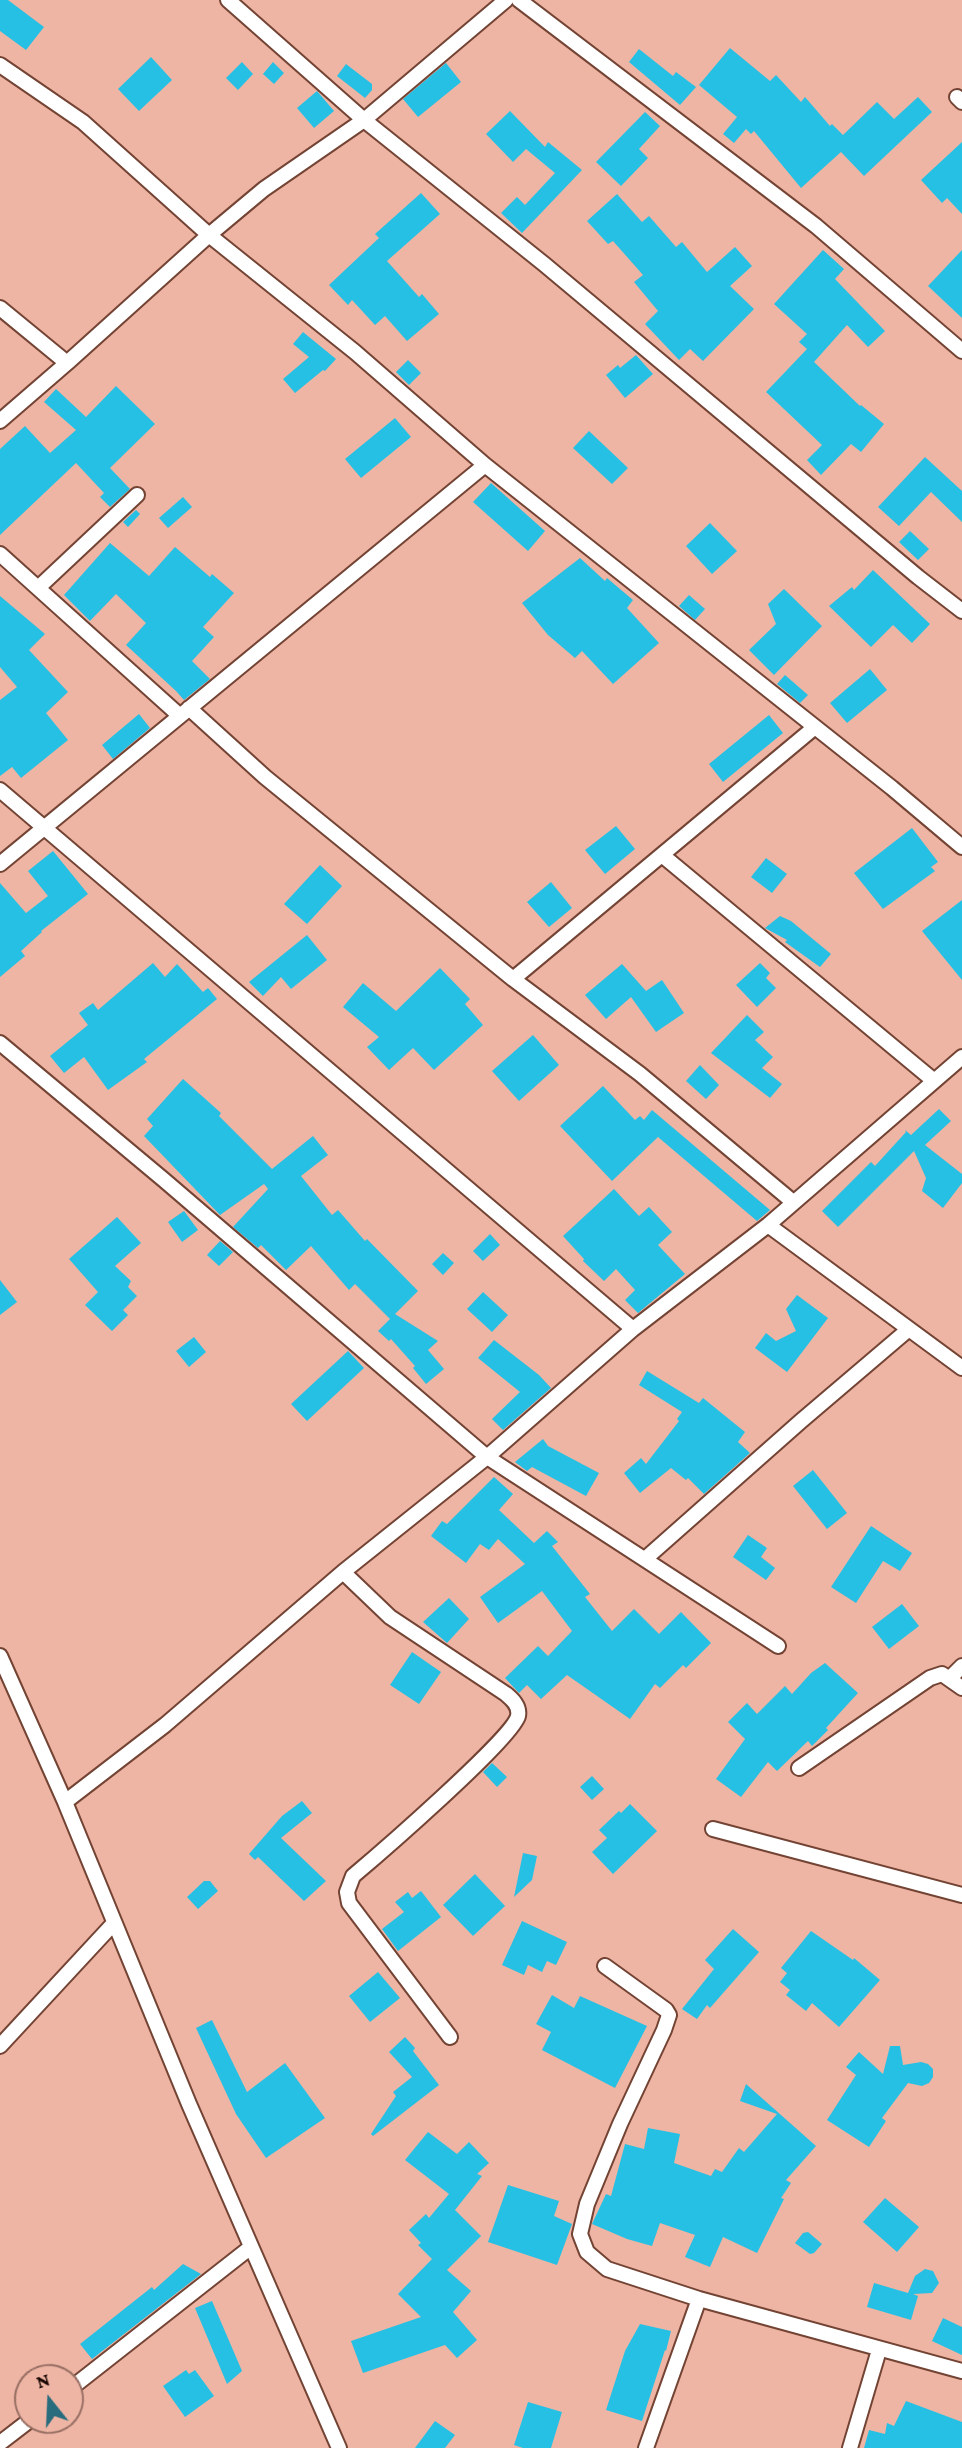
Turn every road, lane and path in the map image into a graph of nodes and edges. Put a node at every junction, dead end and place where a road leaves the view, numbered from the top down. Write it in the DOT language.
graph roads {
  1 [pos="228,0"];
  2 [pos="506,0"];
  3 [pos="519,0"];
  4 [pos="0,65"];
  5 [pos="364,120"];
  6 [pos="209,235"];
  7 [pos="0,308"];
  8 [pos="962,351"];
  9 [pos="66,363"];
  10 [pos="0,421"];
  11 [pos="485,465"];
  12 [pos="137,495"];
  13 [pos="0,554"];
  14 [pos="38,588"];
  15 [pos="962,611"];
  16 [pos="185,712"];
  17 [pos="815,727"];
  18 [pos="0,790"];
  19 [pos="45,827"];
  20 [pos="962,847"];
  21 [pos="662,855"];
  22 [pos="0,864"];
  23 [pos="513,979"];
  24 [pos="0,1042"];
  25 [pos="962,1057"];
  26 [pos="933,1080"];
  27 [pos="793,1202"];
  28 [pos="768,1225"];
  29 [pos="633,1329"];
  30 [pos="909,1329"];
  31 [pos="962,1368"];
  32 [pos="487,1457"];
  33 [pos="645,1559"];
  34 [pos="343,1572"];
  35 [pos="778,1646"];
  36 [pos="0,1656"];
  37 [pos="962,1667"];
  38 [pos="950,1678"];
  39 [pos="962,1688"];
  40 [pos="799,1768"];
  41 [pos="65,1802"];
  42 [pos="713,1829"];
  43 [pos="962,1895"];
  44 [pos="114,1923"];
  45 [pos="605,1966"];
  46 [pos="450,2037"];
  47 [pos="0,2046"];
  48 [pos="251,2246"];
  49 [pos="699,2299"];
  50 [pos="878,2350"];
  51 [pos="962,2371"];
  52 [pos="84,2378"];
  53 [pos="14,2432"];
  54 [pos="0,2443"];
  55 [pos="339,2448"];
  56 [pos="646,2448"];
  57 [pos="850,2448"];
  1 -- 5 [label="street"];
  2 -- 5 [label="street"];
  3 -- 8 [label="street"];
  4 -- 6 [label="street"];
  5 -- 6 [label="street"];
  5 -- 15 [label="street"];
  6 -- 9 [label="street"];
  6 -- 11 [label="street"];
  7 -- 9 [label="street"];
  9 -- 10 [label="street"];
  11 -- 16 [label="street"];
  11 -- 17 [label="street"];
  12 -- 14 [label="street"];
  13 -- 14 [label="street"];
  14 -- 16 [label="street"];
  16 -- 19 [label="street"];
  16 -- 23 [label="street"];
  17 -- 20 [label="street"];
  17 -- 21 [label="street"];
  18 -- 19 [label="street"];
  19 -- 22 [label="street"];
  19 -- 29 [label="street"];
  21 -- 23 [label="street"];
  21 -- 26 [label="street"];
  23 -- 27 [label="street"];
  24 -- 32 [label="street"];
  25 -- 26 [label="street"];
  26 -- 27 [label="street"];
  27 -- 28 [label="street"];
  28 -- 29 [label="street"];
  28 -- 30 [label="street"];
  29 -- 32 [label="street"];
  30 -- 31 [label="street"];
  30 -- 33 [label="street"];
  32 -- 33 [label="street"];
  32 -- 34 [label="street"];
  33 -- 35 [label="street"];
  34 -- 41 [label="street"];
  34 -- 46 [label="street"];
  36 -- 41 [label="street"];
  37 -- 38 [label="street"];
  38 -- 39 [label="street"];
  38 -- 40 [label="street"];
  41 -- 44 [label="street"];
  42 -- 43 [label="street"];
  44 -- 47 [label="street"];
  44 -- 48 [label="street"];
  45 -- 49 [label="street"];
  48 -- 52 [label="street"];
  48 -- 55 [label="street"];
  49 -- 50 [label="street"];
  49 -- 56 [label="street"];
  50 -- 51 [label="street"];
  50 -- 57 [label="street"];
  53 -- 54 [label="street"];
}
